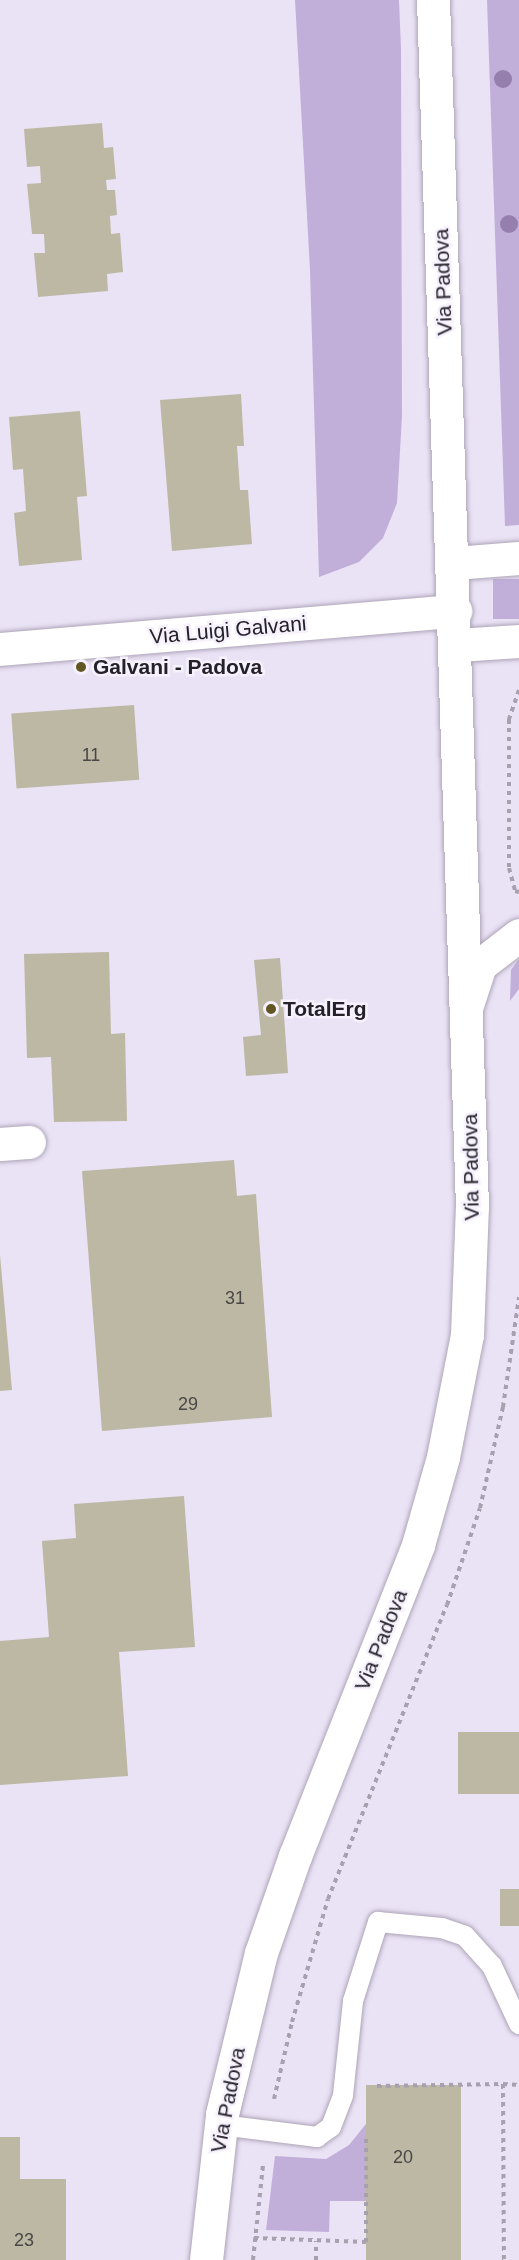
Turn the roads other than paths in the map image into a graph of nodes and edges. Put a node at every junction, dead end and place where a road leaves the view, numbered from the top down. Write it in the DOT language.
graph roads {
  1 [pos="433,0"];
  2 [pos="519,558"];
  3 [pos="454,563"];
  4 [pos="455,611"];
  5 [pos="519,641"];
  6 [pos="457,645"];
  7 [pos="0,649"];
  8 [pos="519,935"];
  9 [pos="467,1005"];
  10 [pos="519,2024"];
  11 [pos="221,2125"];
  12 [pos="206,2260"];
  1 -- 3 [label="main road, Via Padova"];
  2 -- 3 [label="main road"];
  3 -- 4 [label="main road, Via Padova"];
  4 -- 6 [label="main road, Via Padova"];
  4 -- 7 [label="main road, Via Luigi Galvani"];
  5 -- 6 [label="main road"];
  6 -- 9 [label="main road, Via Padova"];
  8 -- 9 [label="main road, Via Padova"];
  9 -- 11 [label="main road, Via Padova"];
  10 -- 11 [label="lane"];
  11 -- 12 [label="main road, Via Padova"];
}
